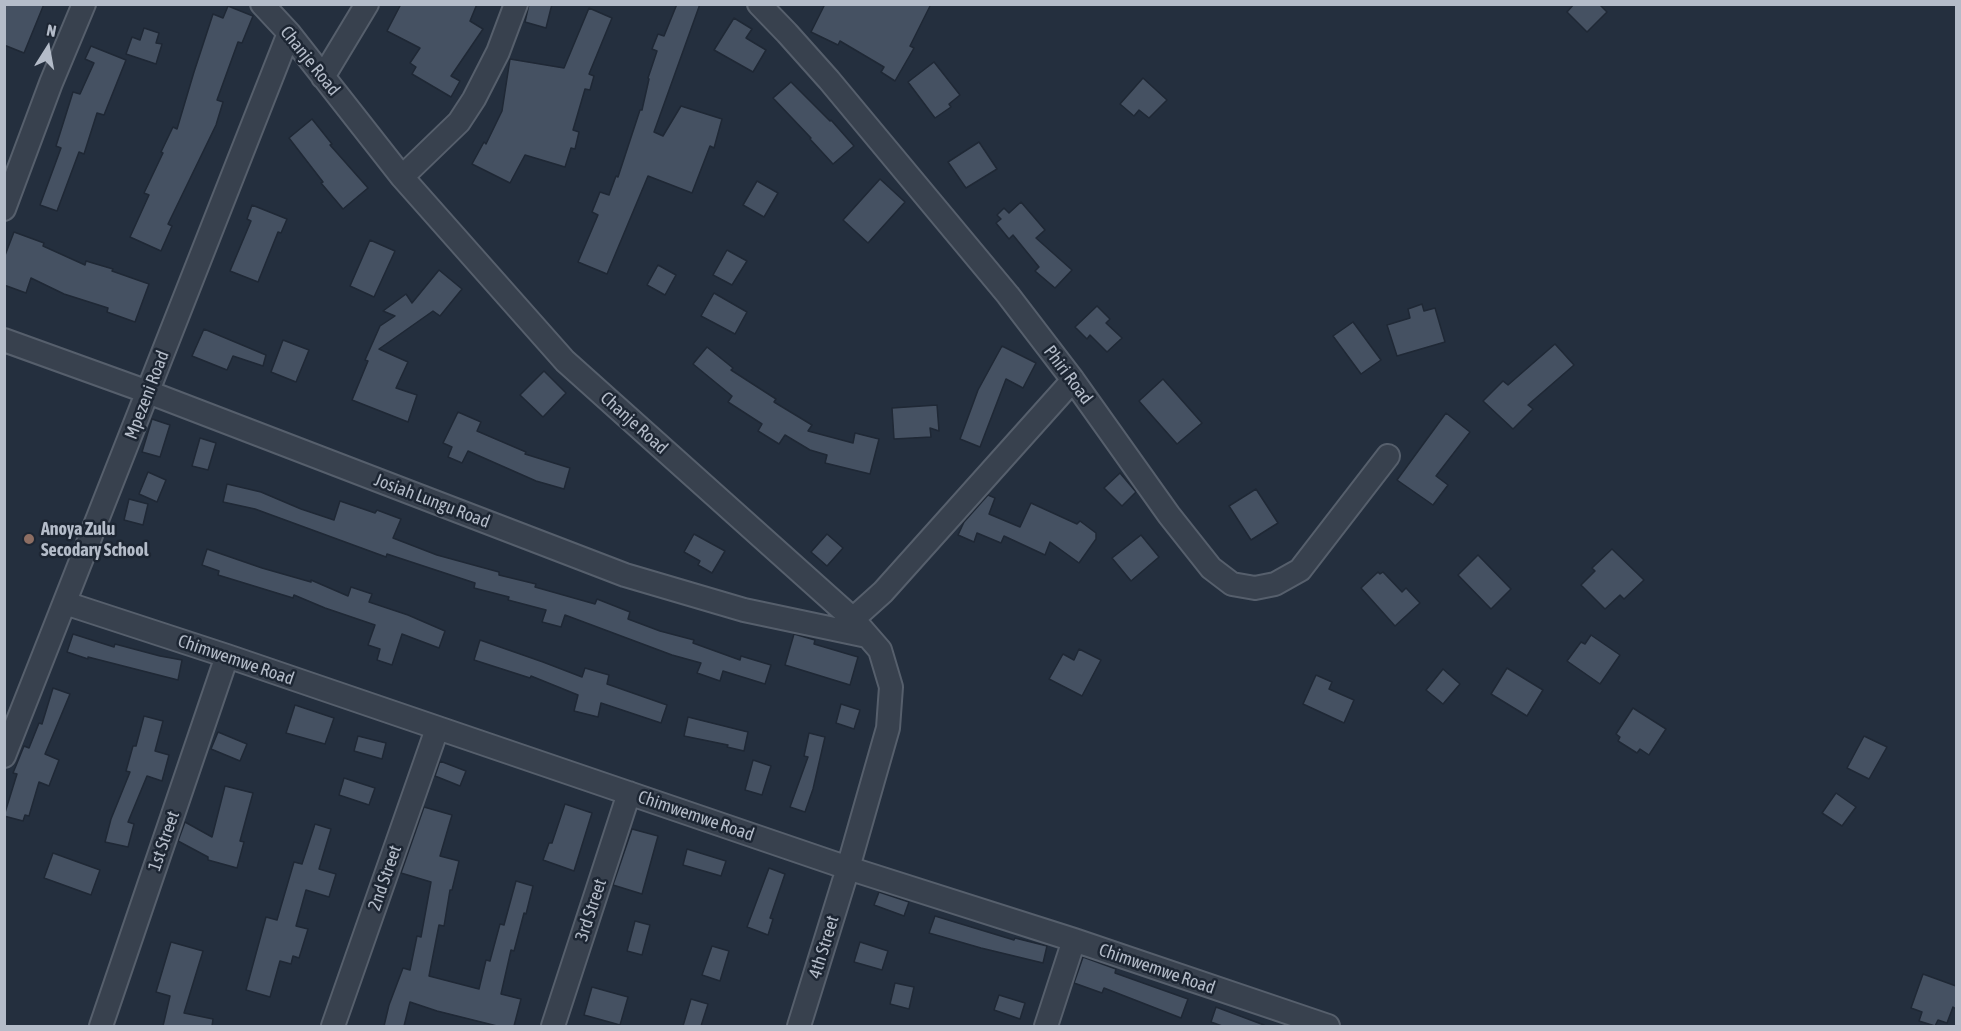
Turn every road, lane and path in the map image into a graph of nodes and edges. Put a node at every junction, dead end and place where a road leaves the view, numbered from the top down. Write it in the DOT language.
graph roads {
  1 [pos="84,4"];
  2 [pos="262,4"];
  3 [pos="367,4"];
  4 [pos="516,4"];
  5 [pos="759,4"];
  6 [pos="289,33"];
  7 [pos="323,77"];
  8 [pos="402,177"];
  9 [pos="4,208"];
  10 [pos="4,340"];
  11 [pos="1073,380"];
  12 [pos="148,392"];
  13 [pos="1388,456"];
  14 [pos="65,603"];
  15 [pos="860,627"];
  16 [pos="227,656"];
  17 [pos="436,729"];
  18 [pos="4,756"];
  19 [pos="629,793"];
  20 [pos="848,868"];
  21 [pos="1074,940"];
  22 [pos="1269,1017"];
  23 [pos="101,1026"];
  24 [pos="333,1026"];
  25 [pos="554,1026"];
  26 [pos="799,1026"];
  27 [pos="1046,1026"];
  28 [pos="1328,1026"];
  1 -- 9 [label="street"];
  2 -- 6 [label="street, Chanje Road"];
  3 -- 7 [label="street"];
  4 -- 8 [label="street"];
  5 -- 11 [label="street, Phiri Road"];
  6 -- 7 [label="street, Chanje Road"];
  6 -- 12 [label="street, Mpezeni Road"];
  7 -- 8 [label="street, Chanje Road"];
  8 -- 15 [label="street, Chanje Road"];
  10 -- 12 [label="street, Josiah Lungu Road"];
  11 -- 13 [label="street, Phiri Road"];
  11 -- 15 [label="street"];
  12 -- 14 [label="street, Mpezeni Road"];
  12 -- 15 [label="street, Josiah Lungu Road"];
  14 -- 16 [label="street, Chimwemwe Road"];
  14 -- 18 [label="street, Mpezeni Road"];
  15 -- 20 [label="street, Chanje Road"];
  16 -- 17 [label="street, Chimwemwe Road"];
  16 -- 23 [label="street, 1st Street"];
  17 -- 19 [label="street, Chimwemwe Road"];
  17 -- 24 [label="street, 2nd Street"];
  19 -- 20 [label="street, Chimwemwe Road"];
  19 -- 25 [label="street, 3rd Street"];
  20 -- 21 [label="street, Chimwemwe Road"];
  20 -- 26 [label="street, 4th Street"];
  21 -- 22 [label="street, Chimwemwe Road"];
  21 -- 27 [label="street"];
  22 -- 28 [label="street, Chimwemwe Road"];
}
